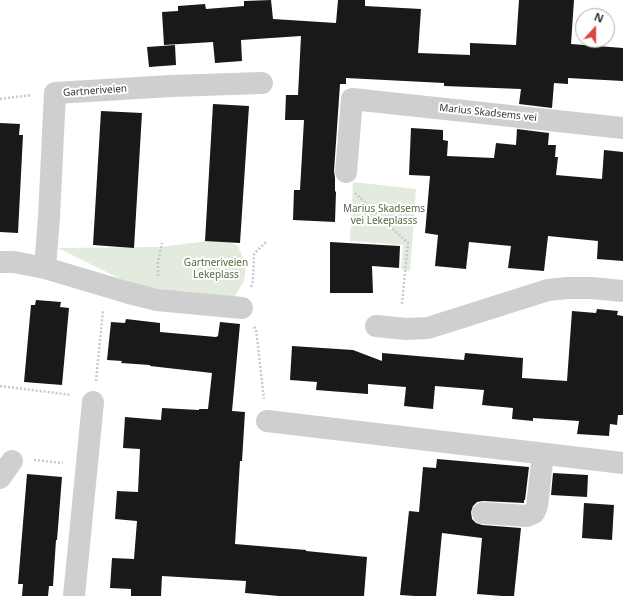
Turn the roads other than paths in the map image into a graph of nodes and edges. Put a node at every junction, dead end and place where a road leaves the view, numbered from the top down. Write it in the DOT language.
graph roads {
  1 [pos="262,83"];
  2 [pos="623,128"];
  3 [pos="346,172"];
  4 [pos="0,262"];
  5 [pos="44,268"];
  6 [pos="623,291"];
  7 [pos="242,308"];
  8 [pos="376,326"];
  9 [pos="94,398"];
  10 [pos="267,421"];
  11 [pos="543,454"];
  12 [pos="623,463"];
  13 [pos="483,513"];
  14 [pos="74,596"];
  1 -- 5 [label="street, Gartneriveien"];
  2 -- 3 [label="street, Marius Skadsems vei"];
  4 -- 5 [label="street"];
  5 -- 7 [label="street"];
  6 -- 8 [label="street"];
  9 -- 14 [label="street"];
  10 -- 11 [label="street"];
  11 -- 12 [label="street"];
  11 -- 13 [label="street"];
}
